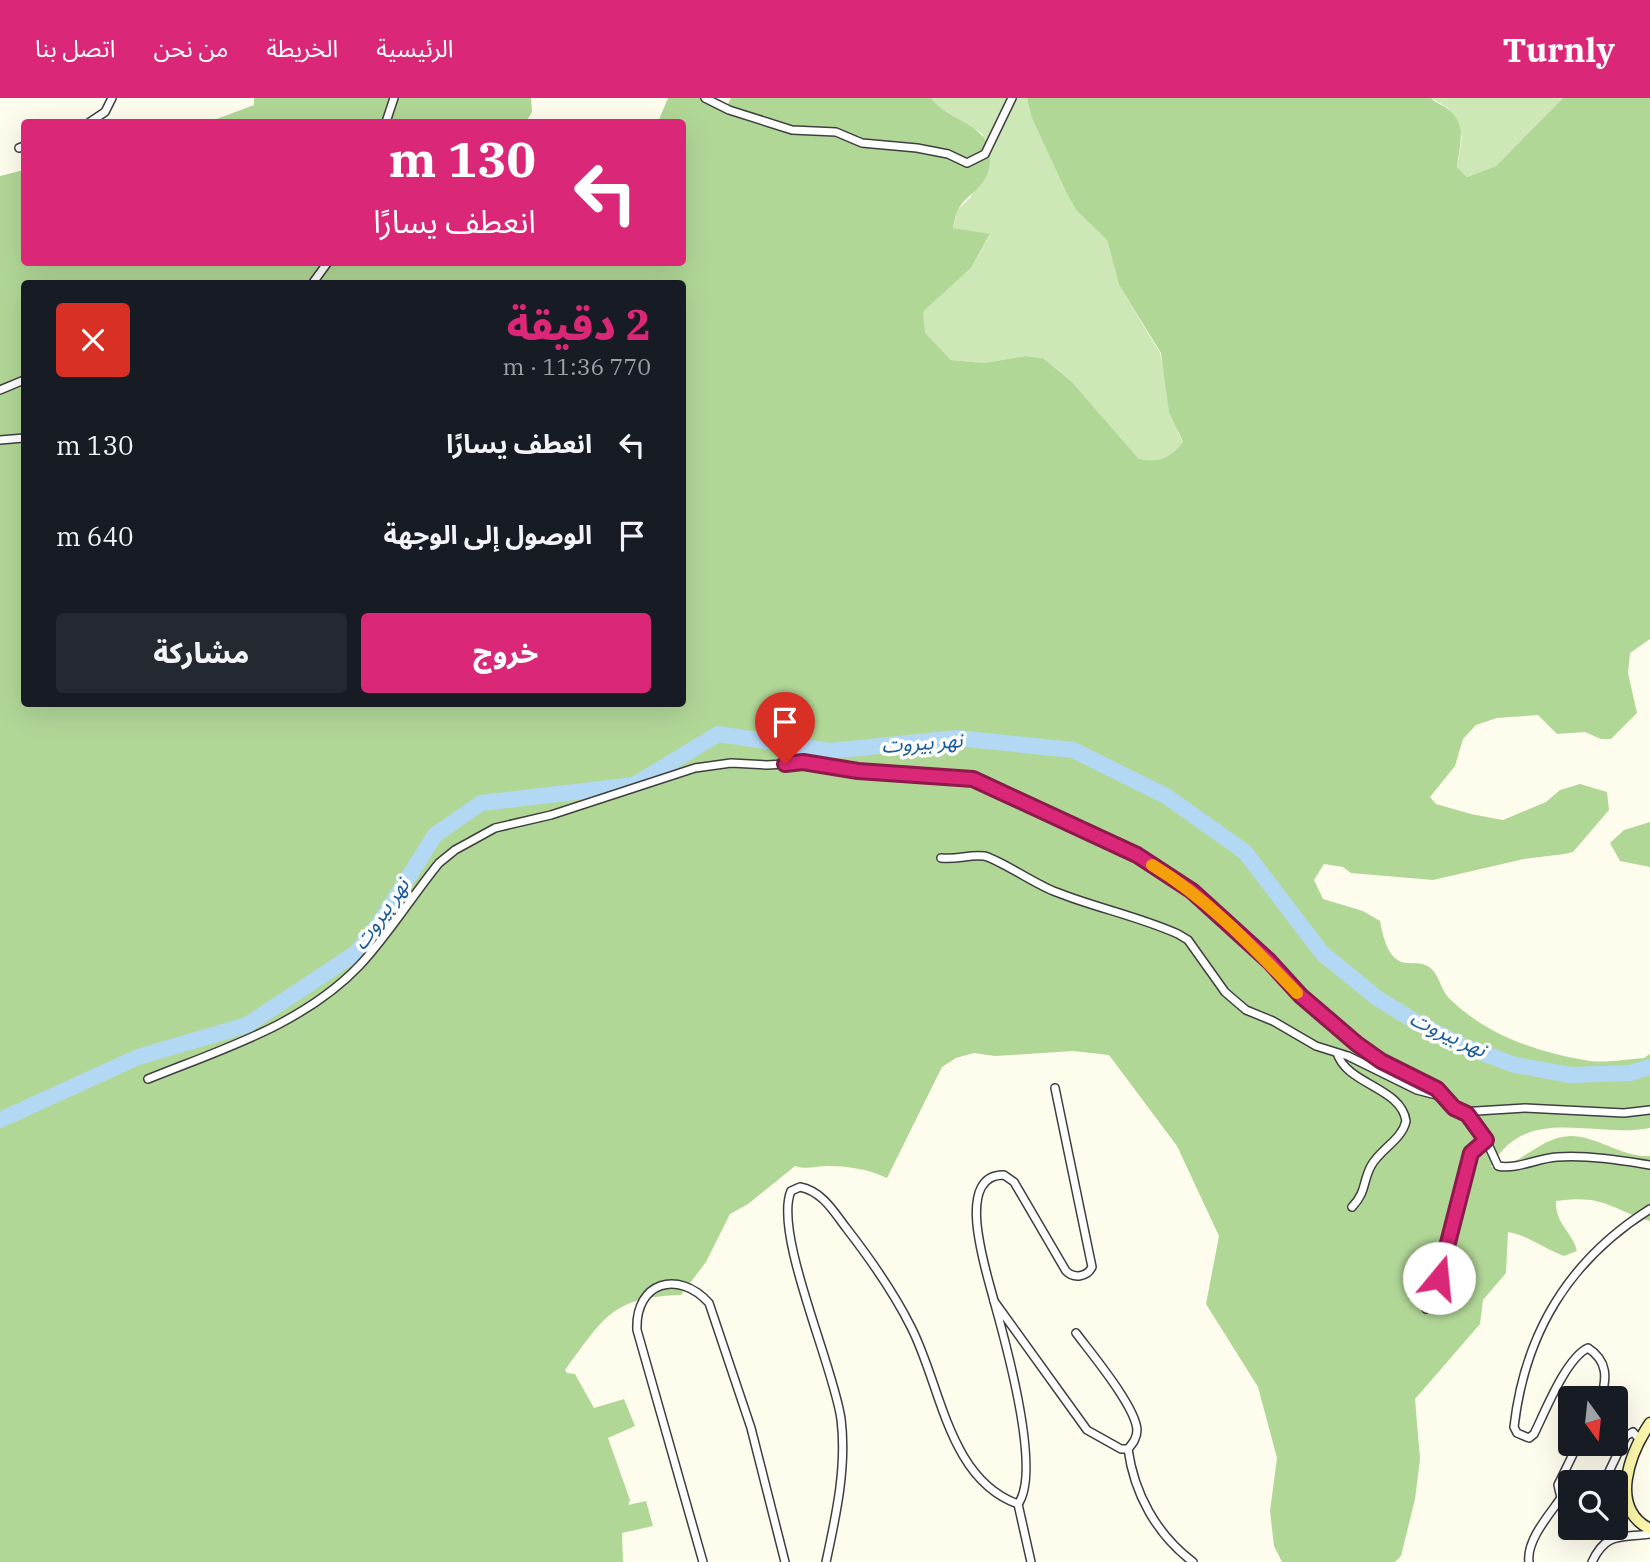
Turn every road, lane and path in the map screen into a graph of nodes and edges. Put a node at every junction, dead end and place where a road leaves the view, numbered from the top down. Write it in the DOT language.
graph roads {
  1 [pos="112,98"];
  2 [pos="394,98"];
  3 [pos="705,98"];
  4 [pos="1012,98"];
  5 [pos="94,119"];
  6 [pos="387,119"];
  7 [pos="21,381"];
  8 [pos="0,390"];
  9 [pos="21,438"];
  10 [pos="0,440"];
  11 [pos="941,858"];
  12 [pos="1337,1053"];
  13 [pos="148,1079"];
  14 [pos="1055,1088"];
  15 [pos="1445,1097"];
  16 [pos="1650,1110"];
  17 [pos="1467,1114"];
  18 [pos="1486,1140"];
  19 [pos="1650,1165"];
  20 [pos="1352,1207"];
  21 [pos="1650,1209"];
  22 [pos="994,1301"];
  23 [pos="1426,1309"];
  24 [pos="1076,1333"];
  25 [pos="1559,1386"];
  26 [pos="1604,1386"];
  27 [pos="1558,1389"];
  28 [pos="1650,1423"];
  29 [pos="1639,1439"];
  30 [pos="1128,1449"];
  31 [pos="1610,1470"];
  32 [pos="1017,1504"];
  33 [pos="1558,1504"];
  34 [pos="1650,1529"];
  35 [pos="1650,1534"];
  36 [pos="703,1562"];
  37 [pos="785,1562"];
  38 [pos="826,1562"];
  39 [pos="1031,1562"];
  40 [pos="1193,1562"];
  41 [pos="1529,1562"];
  42 [pos="1592,1562"];
  1 -- 5 [label="street"];
  2 -- 6 [label="street"];
  3 -- 4 [label="street"];
  7 -- 8 [label="street"];
  9 -- 10 [label="street"];
  11 -- 12 [label="street"];
  12 -- 15 [label="street"];
  12 -- 20 [label="street"];
  13 -- 15 [label="street"];
  14 -- 22 [label="street"];
  15 -- 17 [label="street"];
  16 -- 17 [label="street"];
  17 -- 18 [label="street"];
  18 -- 19 [label="street"];
  18 -- 23 [label="street"];
  21 -- 27 [label="street"];
  22 -- 30 [label="street"];
  22 -- 32 [label="street"];
  24 -- 30 [label="street"];
  25 -- 26 [label="street"];
  28 -- 29 [label="street"];
  29 -- 31 [label="street"];
  29 -- 34 [label="street"];
  30 -- 40 [label="street"];
  32 -- 38 [label="street"];
  32 -- 39 [label="street"];
  33 -- 41 [label="street"];
  35 -- 42 [label="street"];
  36 -- 37 [label="street"];
}
